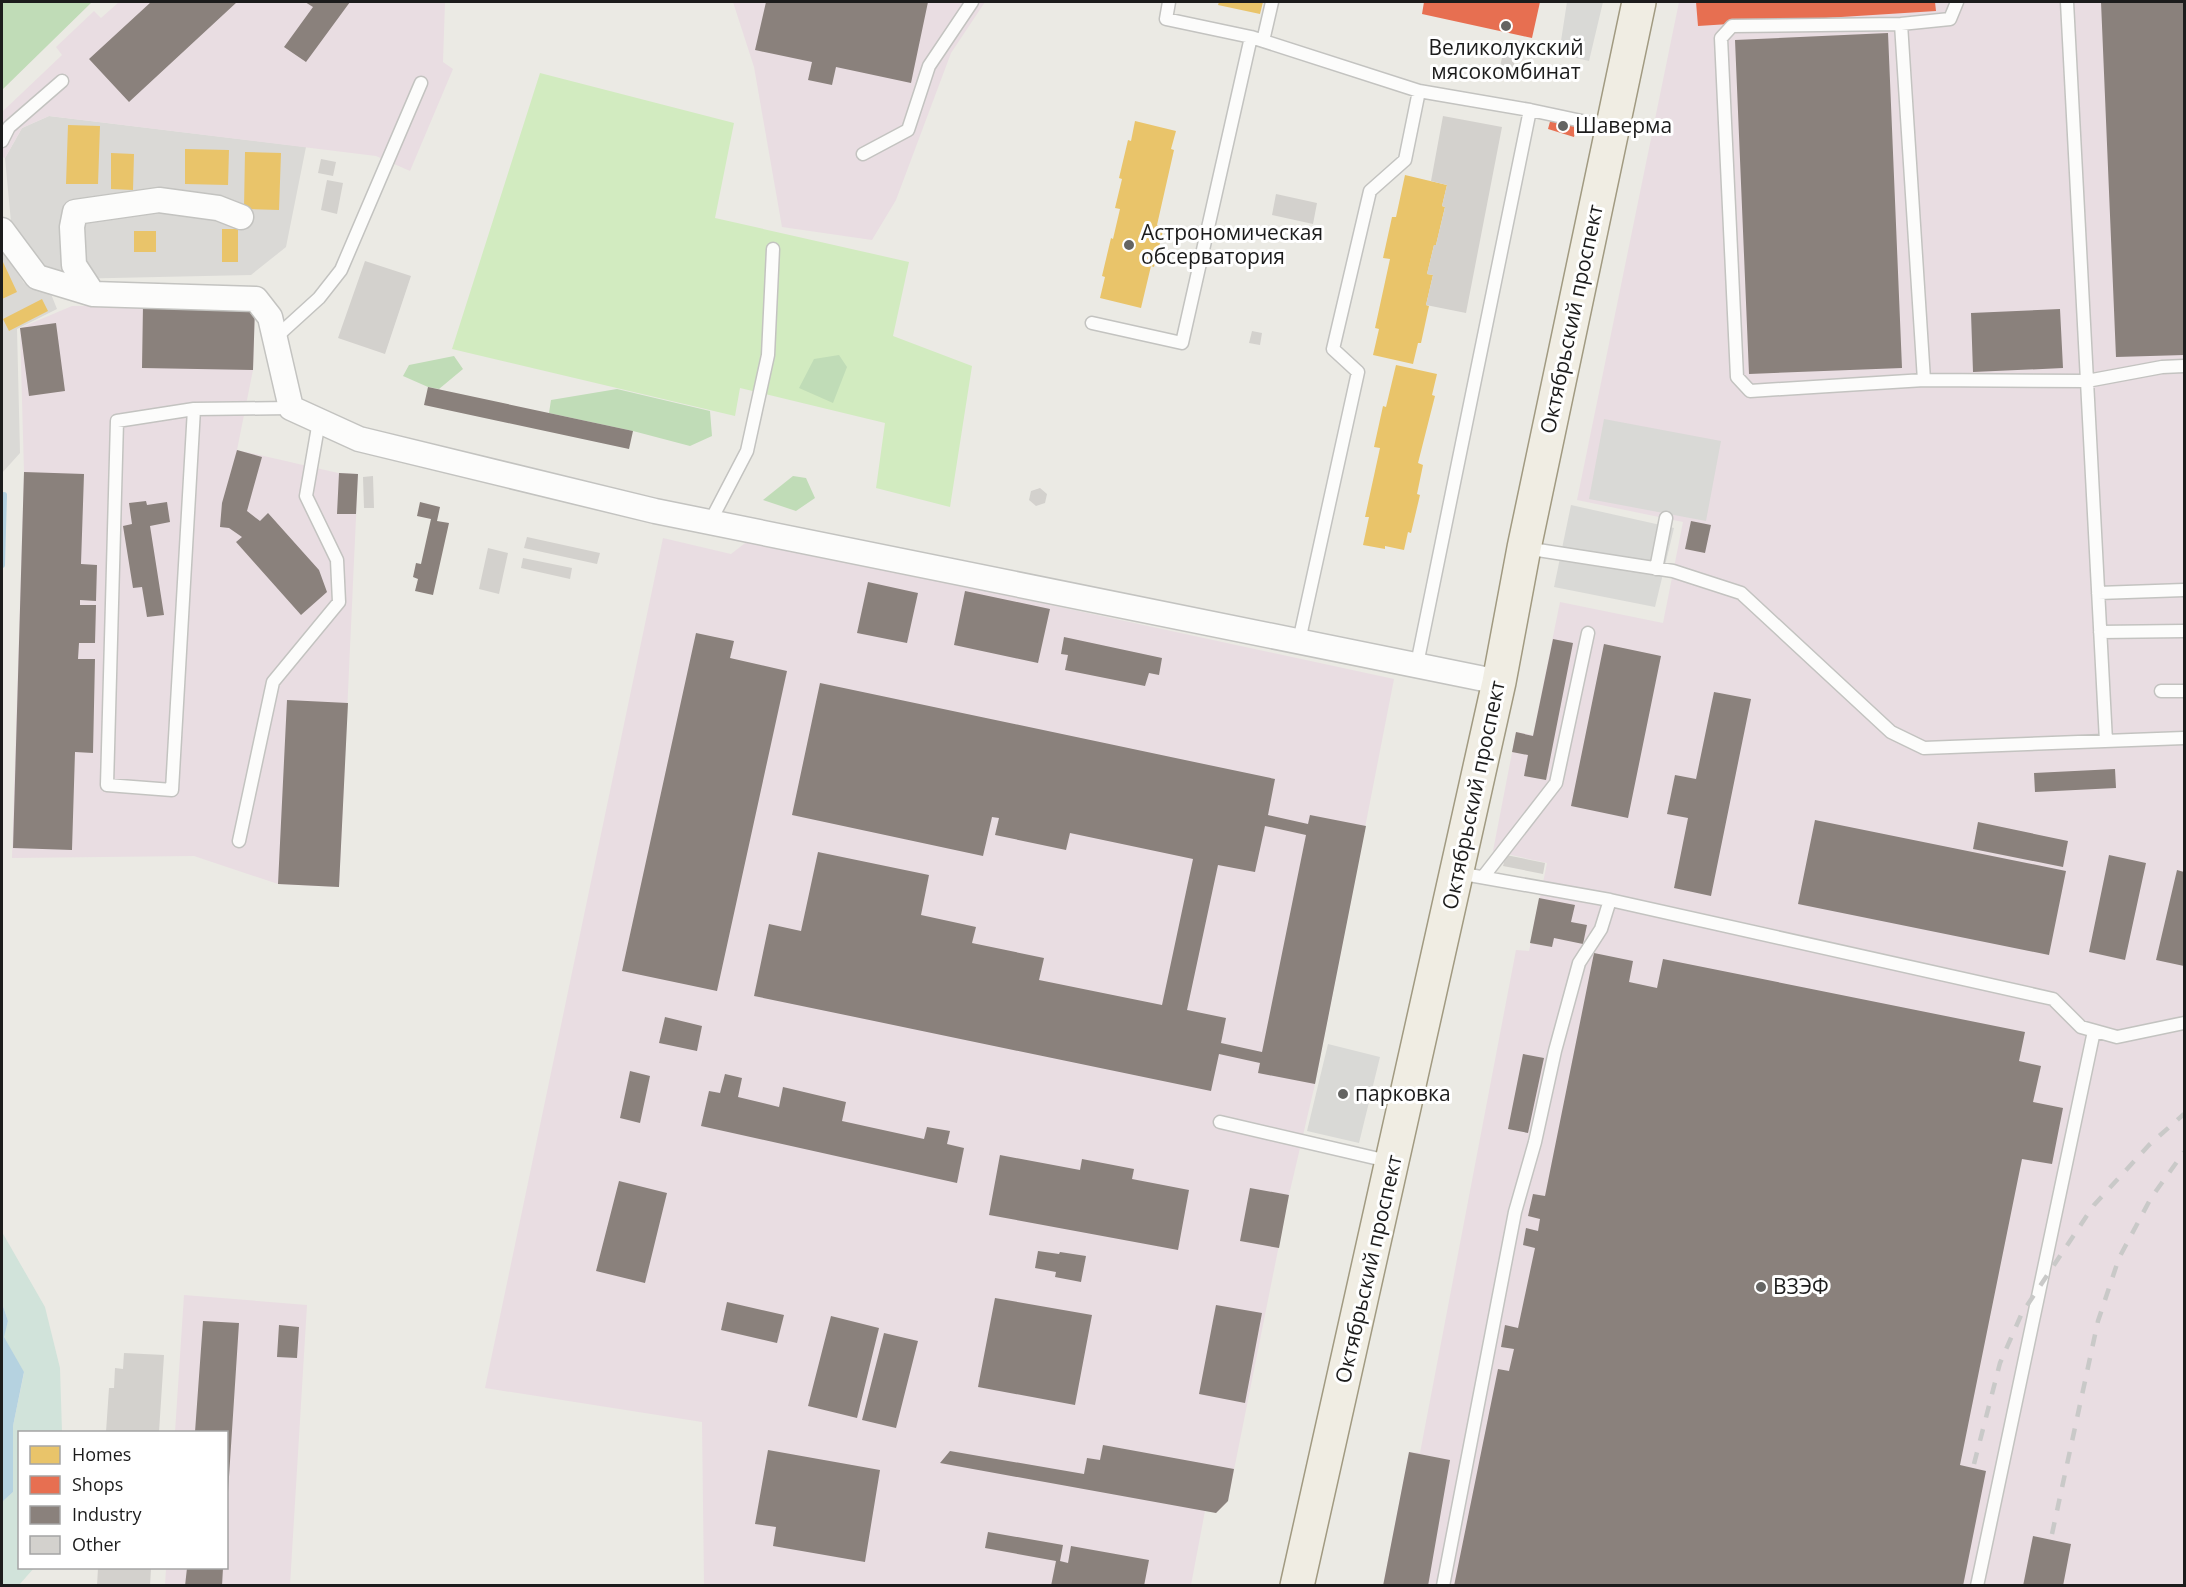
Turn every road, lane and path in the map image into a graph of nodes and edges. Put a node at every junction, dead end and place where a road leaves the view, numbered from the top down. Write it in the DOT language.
graph roads {
  1 [pos="972,2"];
  2 [pos="1169,2"];
  3 [pos="1272,2"];
  4 [pos="1639,2"];
  5 [pos="1957,2"];
  6 [pos="2067,2"];
  7 [pos="1901,24"];
  8 [pos="1257,39"];
  9 [pos="62,81"];
  10 [pos="421,83"];
  11 [pos="1419,91"];
  12 [pos="1530,110"];
  13 [pos="1612,128"];
  14 [pos="2,141"];
  15 [pos="863,154"];
  16 [pos="241,217"];
  17 [pos="2,226"];
  18 [pos="773,249"];
  19 [pos="93,294"];
  20 [pos="1092,323"];
  21 [pos="274,338"];
  22 [pos="2184,366"];
  23 [pos="1924,380"];
  24 [pos="2087,381"];
  25 [pos="291,408"];
  26 [pos="194,409"];
  27 [pos="320,421"];
  28 [pos="1666,518"];
  29 [pos="710,522"];
  30 [pos="1524,548"];
  31 [pos="1656,569"];
  32 [pos="2184,590"];
  33 [pos="2098,593"];
  34 [pos="2184,631"];
  35 [pos="2100,632"];
  36 [pos="1588,633"];
  37 [pos="1299,641"];
  38 [pos="1417,664"];
  39 [pos="1499,682"];
  40 [pos="2161,691"];
  41 [pos="2184,691"];
  42 [pos="2184,738"];
  43 [pos="2106,741"];
  44 [pos="239,841"];
  45 [pos="1470,875"];
  46 [pos="1610,900"];
  47 [pos="2184,1023"];
  48 [pos="2094,1031"];
  49 [pos="1220,1122"];
  50 [pos="1393,1163"];
  51 [pos="1297,1586"];
  52 [pos="1443,1586"];
  53 [pos="1977,1586"];
  1 -- 15 [label="lane"];
  2 -- 8 [label="lane"];
  3 -- 8 [label="lane"];
  4 -- 13 [label="main road, Октябрьский проспект"];
  5 -- 7 [label="lane"];
  6 -- 24 [label="lane"];
  7 -- 23 [label="lane"];
  7 -- 23 [label="lane"];
  8 -- 11 [label="lane"];
  8 -- 20 [label="lane"];
  9 -- 14 [label="lane"];
  10 -- 21 [label="lane"];
  11 -- 12 [label="lane"];
  11 -- 37 [label="lane"];
  12 -- 13 [label="lane"];
  12 -- 38 [label="lane"];
  13 -- 30 [label="main road, Октябрьский проспект"];
  16 -- 19 [label="street"];
  17 -- 19 [label="street"];
  18 -- 29 [label="lane"];
  19 -- 21 [label="street"];
  21 -- 25 [label="street"];
  22 -- 24 [label="lane"];
  23 -- 24 [label="lane"];
  24 -- 33 [label="lane"];
  25 -- 26 [label="lane"];
  25 -- 27 [label="street"];
  26 -- 26 [label="lane"];
  27 -- 29 [label="street"];
  27 -- 44 [label="lane"];
  28 -- 31 [label="lane"];
  29 -- 37 [label="street"];
  30 -- 31 [label="lane"];
  30 -- 39 [label="main road, Октябрьский проспект"];
  31 -- 43 [label="lane"];
  32 -- 33 [label="lane"];
  33 -- 35 [label="lane"];
  34 -- 35 [label="lane"];
  35 -- 43 [label="lane"];
  36 -- 45 [label="lane"];
  37 -- 38 [label="street"];
  38 -- 39 [label="street"];
  39 -- 45 [label="main road, Октябрьский проспект"];
  40 -- 41 [label="lane"];
  42 -- 43 [label="lane"];
  45 -- 46 [label="lane"];
  45 -- 50 [label="main road, Октябрьский проспект"];
  46 -- 48 [label="lane"];
  46 -- 52 [label="lane"];
  47 -- 48 [label="lane"];
  48 -- 53 [label="lane"];
  49 -- 50 [label="lane"];
  50 -- 51 [label="main road, Октябрьский проспект"];
}
